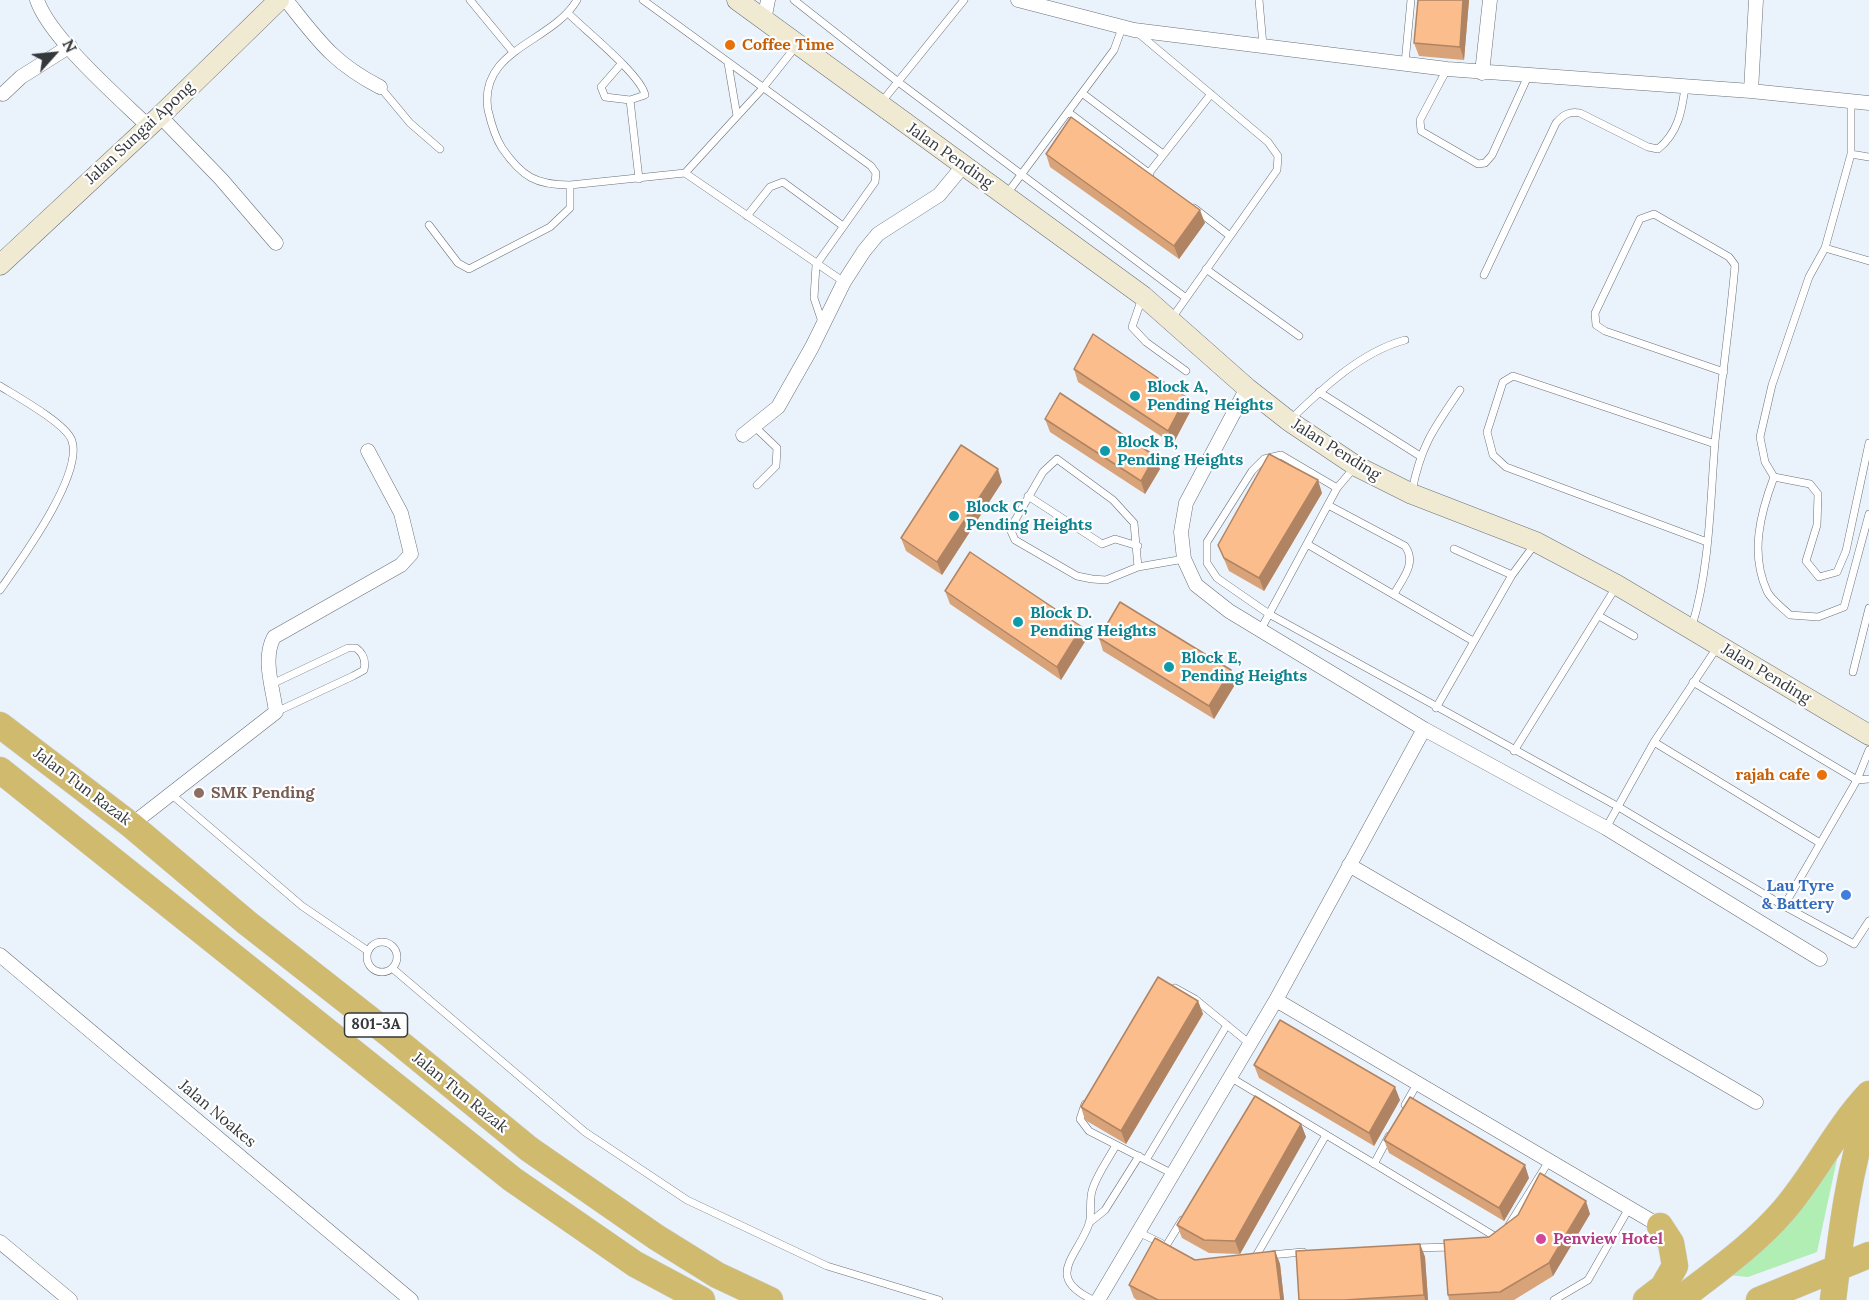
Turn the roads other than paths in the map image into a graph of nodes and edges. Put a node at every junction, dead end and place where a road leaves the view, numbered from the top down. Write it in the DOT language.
graph roads {
  1 [pos="37,0"];
  2 [pos="279,0"];
  3 [pos="286,0"];
  4 [pos="470,0"];
  5 [pos="577,0"];
  6 [pos="643,0"];
  7 [pos="737,0"];
  8 [pos="768,0"];
  9 [pos="794,0"];
  10 [pos="963,0"];
  11 [pos="1018,0"];
  12 [pos="1259,0"];
  13 [pos="1411,0"];
  14 [pos="1490,0"];
  15 [pos="1756,0"];
  16 [pos="569,14"];
  17 [pos="764,20"];
  18 [pos="1128,29"];
  19 [pos="797,45"];
  20 [pos="1263,45"];
  21 [pos="70,46"];
  22 [pos="513,52"];
  23 [pos="728,63"];
  24 [pos="1405,63"];
  25 [pos="621,64"];
  26 [pos="1447,69"];
  27 [pos="1482,73"];
  28 [pos="1528,76"];
  29 [pos="897,81"];
  30 [pos="380,87"];
  31 [pos="1685,87"];
  32 [pos="762,88"];
  33 [pos="1750,91"];
  34 [pos="1082,93"];
  35 [pos="3,94"];
  36 [pos="1211,94"];
  37 [pos="630,100"];
  38 [pos="1851,102"];
  39 [pos="1869,103"];
  40 [pos="879,106"];
  41 [pos="1068,112"];
  42 [pos="737,116"];
  43 [pos="154,121"];
  44 [pos="440,149"];
  45 [pos="1163,154"];
  46 [pos="1851,154"];
  47 [pos="1869,156"];
  48 [pos="963,166"];
  49 [pos="686,173"];
  50 [pos="1022,173"];
  51 [pos="1149,173"];
  52 [pos="639,179"];
  53 [pos="1158,180"];
  54 [pos="570,185"];
  55 [pos="1006,195"];
  56 [pos="1185,201"];
  57 [pos="747,216"];
  58 [pos="429,225"];
  59 [pos="843,226"];
  60 [pos="1230,236"];
  61 [pos="276,243"];
  62 [pos="1825,248"];
  63 [pos="1869,261"];
  64 [pos="0,265"];
  65 [pos="816,265"];
  66 [pos="1206,269"];
  67 [pos="1484,275"];
  68 [pos="844,282"];
  69 [pos="1143,296"];
  70 [pos="1186,298"];
  71 [pos="1171,319"];
  72 [pos="823,325"];
  73 [pos="1299,336"];
  74 [pos="1405,340"];
  75 [pos="1186,371"];
  76 [pos="1724,372"];
  77 [pos="0,386"];
  78 [pos="1247,388"];
  79 [pos="1460,390"];
  80 [pos="1319,392"];
  81 [pos="1289,421"];
  82 [pos="754,426"];
  83 [pos="743,435"];
  84 [pos="1869,443"];
  85 [pos="1715,444"];
  86 [pos="368,451"];
  87 [pos="1420,456"];
  88 [pos="1356,466"];
  89 [pos="1774,477"];
  90 [pos="758,485"];
  91 [pos="1337,488"];
  92 [pos="1412,494"];
  93 [pos="1028,496"];
  94 [pos="1328,505"];
  95 [pos="1869,514"];
  96 [pos="1536,542"];
  97 [pos="1707,542"];
  98 [pos="1307,544"];
  99 [pos="1138,546"];
  100 [pos="1454,549"];
  101 [pos="1184,559"];
  102 [pos="1138,567"];
  103 [pos="1512,575"];
  104 [pos="1617,585"];
  105 [pos="0,590"];
  106 [pos="1394,594"];
  107 [pos="1869,608"];
  108 [pos="1269,614"];
  109 [pos="1599,616"];
  110 [pos="1261,629"];
  111 [pos="1691,630"];
  112 [pos="1634,636"];
  113 [pos="1473,641"];
  114 [pos="1718,646"];
  115 [pos="1853,672"];
  116 [pos="1693,682"];
  117 [pos="272,684"];
  118 [pos="1436,708"];
  119 [pos="276,712"];
  120 [pos="0,724"];
  121 [pos="1424,729"];
  122 [pos="1869,735"];
  123 [pos="1654,742"];
  124 [pos="1869,750"];
  125 [pos="1514,751"];
  126 [pos="0,770"];
  127 [pos="1869,779"];
  128 [pos="1857,780"];
  129 [pos="171,794"];
  130 [pos="1617,806"];
  131 [pos="131,825"];
  132 [pos="1606,828"];
  133 [pos="1820,843"];
  134 [pos="1349,865"];
  135 [pos="1784,906"];
  136 [pos="1869,921"];
  137 [pos="368,951"];
  138 [pos="0,955"];
  139 [pos="1820,959"];
  140 [pos="392,968"];
  141 [pos="1166,983"];
  142 [pos="1276,1000"];
  143 [pos="1227,1025"];
  144 [pos="1250,1044"];
  145 [pos="1230,1077"];
  146 [pos="1418,1084"];
  147 [pos="1869,1094"];
  148 [pos="1258,1095"];
  149 [pos="1089,1097"];
  150 [pos="1756,1102"];
  151 [pos="1252,1105"];
  152 [pos="1869,1109"];
  153 [pos="1400,1114"];
  154 [pos="1395,1124"];
  155 [pos="1326,1135"];
  156 [pos="1116,1145"];
  157 [pos="1138,1156"];
  158 [pos="1146,1160"];
  159 [pos="1549,1161"];
  160 [pos="1374,1164"];
  161 [pos="1173,1174"];
  162 [pos="1629,1208"];
  163 [pos="1185,1216"];
  164 [pos="1089,1223"];
  165 [pos="1660,1226"];
  166 [pos="1138,1232"];
  167 [pos="1496,1237"];
  168 [pos="1488,1241"];
  169 [pos="0,1242"];
  170 [pos="1166,1246"];
  171 [pos="1459,1246"];
  172 [pos="1402,1247"];
  173 [pos="1175,1251"];
  174 [pos="1311,1252"];
  175 [pos="1869,1255"];
  176 [pos="1256,1256"];
  177 [pos="1244,1258"];
  178 [pos="1837,1268"];
  179 [pos="70,1300"];
  180 [pos="411,1300"];
  181 [pos="702,1300"];
  182 [pos="770,1300"];
  183 [pos="939,1300"];
  184 [pos="1093,1300"];
  185 [pos="1098,1300"];
  186 [pos="1554,1300"];
  187 [pos="1646,1300"];
  188 [pos="1679,1300"];
  189 [pos="1760,1300"];
  190 [pos="1833,1300"];
  1 -- 21 [label="street"];
  2 -- 43 [label="street, Jalan Sungai Apong"];
  3 -- 30 [label="street"];
  4 -- 22 [label="lane"];
  5 -- 16 [label="lane"];
  6 -- 23 [label="lane"];
  7 -- 17 [label="street, Jalan Pending"];
  8 -- 17 [label="street"];
  9 -- 29 [label="lane"];
  10 -- 29 [label="lane"];
  11 -- 18 [label="street"];
  12 -- 20 [label="lane"];
  13 -- 24 [label="lane"];
  14 -- 27 [label="street"];
  15 -- 33 [label="street"];
  16 -- 22 [label="lane"];
  16 -- 25 [label="lane"];
  17 -- 19 [label="street, Jalan Pending"];
  18 -- 20 [label="street"];
  18 -- 34 [label="lane"];
  18 -- 36 [label="lane"];
  19 -- 32 [label="lane"];
  19 -- 40 [label="street, Jalan Pending"];
  20 -- 24 [label="street"];
  21 -- 35 [label="street"];
  21 -- 43 [label="street"];
  22 -- 54 [label="lane"];
  23 -- 32 [label="lane"];
  23 -- 42 [label="lane"];
  24 -- 26 [label="street"];
  25 -- 37 [label="lane"];
  25 -- 37 [label="lane"];
  26 -- 27 [label="street"];
  26 -- 28 [label="lane"];
  27 -- 28 [label="street"];
  28 -- 31 [label="street"];
  29 -- 40 [label="lane"];
  29 -- 50 [label="lane"];
  30 -- 44 [label="lane"];
  31 -- 33 [label="street"];
  31 -- 67 [label="lane"];
  32 -- 42 [label="lane"];
  32 -- 59 [label="lane"];
  33 -- 38 [label="street"];
  34 -- 41 [label="lane"];
  34 -- 45 [label="lane"];
  36 -- 45 [label="lane"];
  36 -- 60 [label="lane"];
  37 -- 52 [label="lane"];
  38 -- 39 [label="street"];
  38 -- 46 [label="lane"];
  40 -- 48 [label="street, Jalan Pending"];
  41 -- 50 [label="lane"];
  41 -- 51 [label="lane"];
  42 -- 49 [label="lane"];
  43 -- 61 [label="street"];
  43 -- 64 [label="street, Jalan Sungai Apong"];
  45 -- 51 [label="lane"];
  46 -- 47 [label="lane"];
  46 -- 62 [label="lane"];
  48 -- 55 [label="street, Jalan Pending"];
  48 -- 68 [label="street"];
  49 -- 52 [label="lane"];
  49 -- 57 [label="lane"];
  50 -- 55 [label="lane"];
  50 -- 70 [label="lane"];
  51 -- 53 [label="lane"];
  52 -- 54 [label="lane"];
  54 -- 58 [label="lane"];
  55 -- 69 [label="street, Jalan Pending"];
  56 -- 60 [label="lane"];
  57 -- 59 [label="lane"];
  57 -- 65 [label="lane"];
  59 -- 65 [label="lane"];
  60 -- 66 [label="lane"];
  62 -- 63 [label="lane"];
  62 -- 89 [label="lane"];
  65 -- 68 [label="lane"];
  65 -- 72 [label="lane"];
  66 -- 70 [label="lane"];
  66 -- 73 [label="lane"];
  68 -- 72 [label="street"];
  69 -- 71 [label="street, Jalan Pending"];
  69 -- 75 [label="lane"];
  70 -- 71 [label="lane"];
  71 -- 78 [label="street, Jalan Pending"];
  72 -- 82 [label="street"];
  74 -- 80 [label="lane"];
  76 -- 76 [label="lane"];
  76 -- 85 [label="lane"];
  77 -- 105 [label="lane"];
  78 -- 81 [label="street, Jalan Pending"];
  78 -- 101 [label="street"];
  79 -- 87 [label="lane"];
  80 -- 81 [label="lane"];
  80 -- 87 [label="lane"];
  81 -- 88 [label="street, Jalan Pending"];
  82 -- 83 [label="street"];
  82 -- 90 [label="lane"];
  84 -- 89 [label="lane"];
  85 -- 97 [label="lane"];
  85 -- 97 [label="lane"];
  86 -- 117 [label="street"];
  87 -- 92 [label="lane"];
  88 -- 91 [label="lane"];
  88 -- 92 [label="street, Jalan Pending"];
  89 -- 95 [label="lane"];
  91 -- 94 [label="lane"];
  91 -- 108 [label="lane"];
  92 -- 96 [label="street, Jalan Pending"];
  93 -- 99 [label="lane"];
  93 -- 99 [label="lane"];
  93 -- 102 [label="lane"];
  94 -- 98 [label="lane"];
  94 -- 106 [label="lane"];
  96 -- 103 [label="lane"];
  96 -- 104 [label="street, Jalan Pending"];
  97 -- 111 [label="lane"];
  98 -- 106 [label="lane"];
  98 -- 108 [label="lane"];
  99 -- 102 [label="lane"];
  100 -- 103 [label="lane"];
  101 -- 102 [label="lane"];
  101 -- 110 [label="street"];
  103 -- 113 [label="lane"];
  104 -- 109 [label="lane"];
  104 -- 111 [label="street, Jalan Pending"];
  106 -- 113 [label="lane"];
  107 -- 115 [label="lane"];
  108 -- 110 [label="lane"];
  108 -- 118 [label="lane"];
  109 -- 112 [label="lane"];
  109 -- 125 [label="lane"];
  110 -- 121 [label="street"];
  111 -- 114 [label="street, Jalan Pending"];
  113 -- 118 [label="lane"];
  114 -- 116 [label="lane"];
  114 -- 122 [label="street, Jalan Pending"];
  116 -- 123 [label="lane"];
  116 -- 128 [label="lane"];
  117 -- 119 [label="street"];
  117 -- 119 [label="lane"];
  118 -- 125 [label="lane"];
  119 -- 129 [label="street"];
  120 -- 131 [label="highway, Jalan Tun Razak / 801-3A"];
  121 -- 132 [label="street"];
  121 -- 134 [label="street"];
  123 -- 130 [label="lane"];
  123 -- 133 [label="lane"];
  124 -- 128 [label="lane"];
  125 -- 130 [label="lane"];
  126 -- 181 [label="highway, Jalan Tun Razak"];
  127 -- 128 [label="lane"];
  128 -- 133 [label="lane"];
  129 -- 131 [label="street"];
  129 -- 137 [label="lane"];
  130 -- 132 [label="lane"];
  130 -- 135 [label="lane"];
  131 -- 182 [label="highway, Jalan Tun Razak / 801-3A"];
  132 -- 139 [label="street"];
  133 -- 135 [label="lane"];
  134 -- 142 [label="street"];
  134 -- 150 [label="street"];
  135 -- 136 [label="lane"];
  137 -- 140 [label="lane"];
  137 -- 140 [label="lane"];
  138 -- 180 [label="street, Jalan Noakes"];
  140 -- 183 [label="lane"];
  141 -- 143 [label="lane"];
  142 -- 144 [label="street"];
  142 -- 146 [label="street"];
  143 -- 144 [label="lane"];
  143 -- 158 [label="lane"];
  144 -- 145 [label="street"];
  145 -- 148 [label="lane"];
  145 -- 161 [label="street"];
  146 -- 153 [label="lane"];
  146 -- 159 [label="street"];
  147 -- 188 [label="highway"];
  148 -- 151 [label="lane"];
  148 -- 155 [label="lane"];
  149 -- 156 [label="lane"];
  152 -- 178 [label="highway"];
  154 -- 160 [label="lane"];
  155 -- 160 [label="lane"];
  155 -- 176 [label="lane"];
  156 -- 157 [label="lane"];
  156 -- 164 [label="lane"];
  157 -- 158 [label="lane"];
  157 -- 164 [label="lane"];
  158 -- 161 [label="lane"];
  159 -- 162 [label="street"];
  159 -- 167 [label="lane"];
  160 -- 167 [label="lane"];
  161 -- 166 [label="street"];
  162 -- 165 [label="street"];
  162 -- 186 [label="lane"];
  163 -- 170 [label="lane"];
  164 -- 184 [label="lane"];
  165 -- 187 [label="highway"];
  166 -- 170 [label="lane"];
  166 -- 185 [label="street"];
  167 -- 168 [label="lane"];
  169 -- 179 [label="street"];
  170 -- 173 [label="lane"];
  171 -- 172 [label="lane"];
  174 -- 176 [label="lane"];
  175 -- 178 [label="highway"];
  176 -- 177 [label="lane"];
  178 -- 189 [label="highway"];
  178 -- 190 [label="highway"];
}
